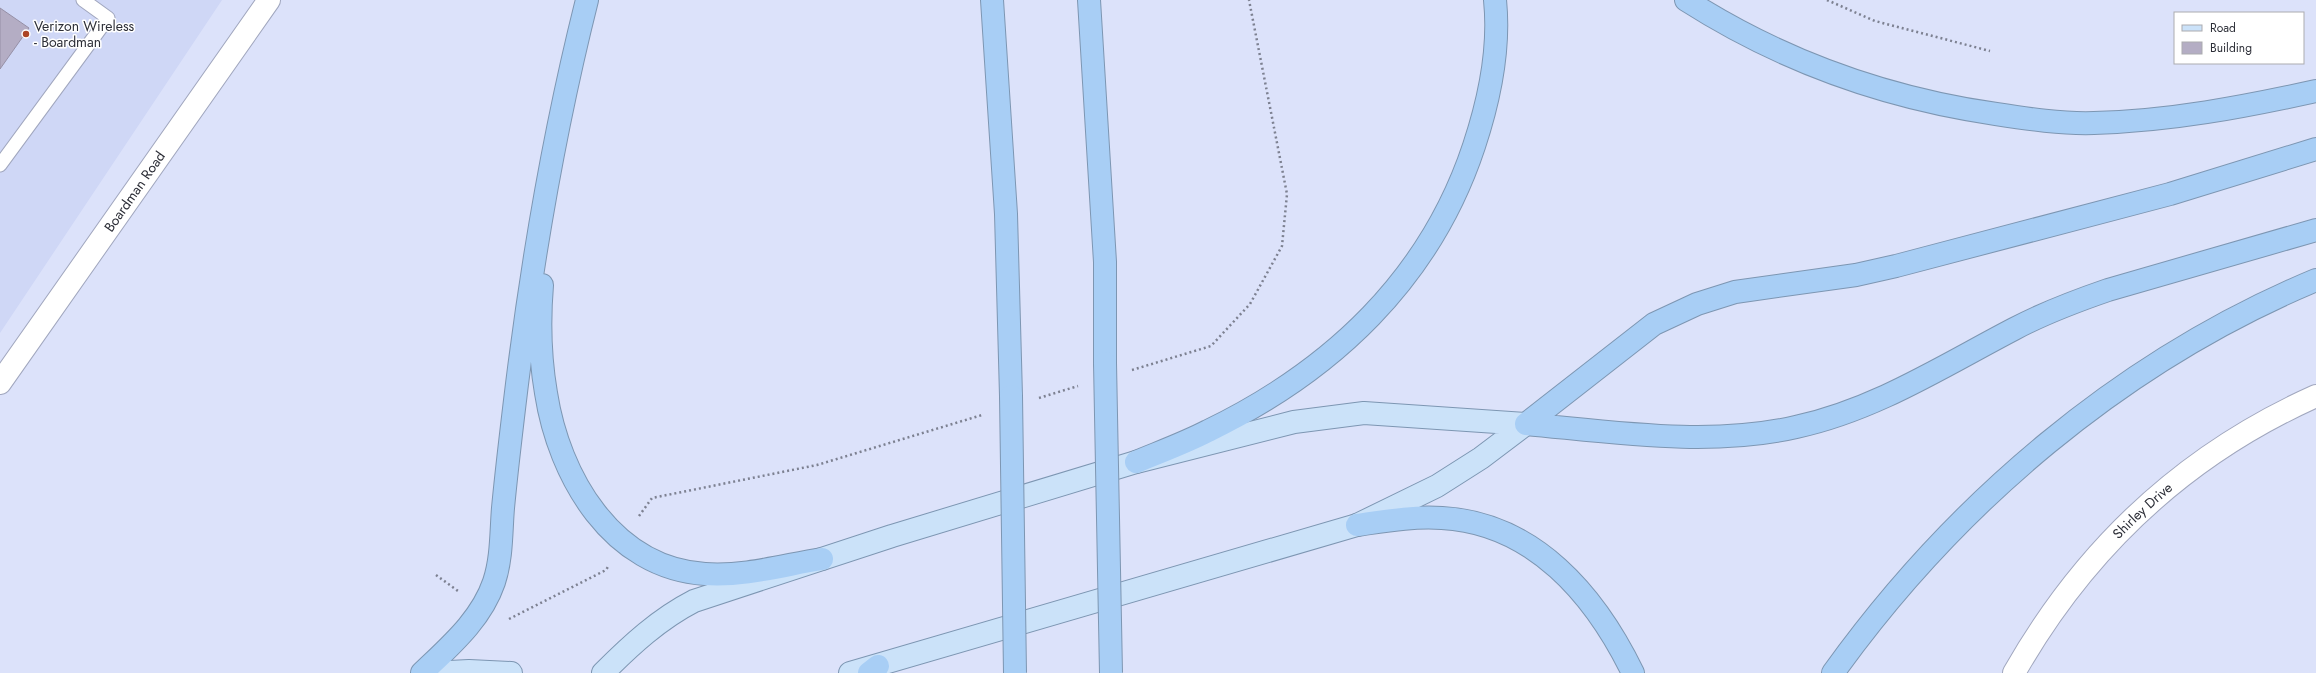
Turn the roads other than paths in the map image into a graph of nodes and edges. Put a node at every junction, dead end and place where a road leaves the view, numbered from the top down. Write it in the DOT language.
graph roads {
  1 [pos="83,0"];
  2 [pos="269,0"];
  3 [pos="587,0"];
  4 [pos="992,0"];
  5 [pos="1089,0"];
  6 [pos="1495,0"];
  7 [pos="1686,0"];
  8 [pos="2316,91"];
  9 [pos="561,113"];
  10 [pos="2316,149"];
  11 [pos="0,165"];
  12 [pos="2316,230"];
  13 [pos="2316,280"];
  14 [pos="0,383"];
  15 [pos="2316,396"];
  16 [pos="1526,424"];
  17 [pos="1136,462"];
  18 [pos="1357,525"];
  19 [pos="822,559"];
  20 [pos="874,669"];
  21 [pos="422,673"];
  22 [pos="430,673"];
  23 [pos="511,673"];
  24 [pos="603,673"];
  25 [pos="850,673"];
  26 [pos="1015,673"];
  27 [pos="1111,673"];
  28 [pos="1633,673"];
  29 [pos="1833,673"];
  30 [pos="2014,673"];
  1 -- 11 [label="lane"];
  2 -- 14 [label="main road, Boardman Road"];
  3 -- 9 [label="highway"];
  4 -- 26 [label="highway, bridge"];
  5 -- 27 [label="highway, bridge"];
  6 -- 17 [label="highway"];
  7 -- 8 [label="highway"];
  9 -- 19 [label="highway"];
  9 -- 21 [label="highway"];
  10 -- 16 [label="highway"];
  12 -- 16 [label="highway"];
  13 -- 29 [label="highway"];
  15 -- 30 [label="main road, Shirley Drive"];
  16 -- 17 [label="main road"];
  16 -- 18 [label="main road"];
  17 -- 19 [label="main road"];
  18 -- 20 [label="main road"];
  18 -- 28 [label="highway"];
  19 -- 24 [label="main road"];
  20 -- 25 [label="main road"];
  22 -- 23 [label="main road"];
}
